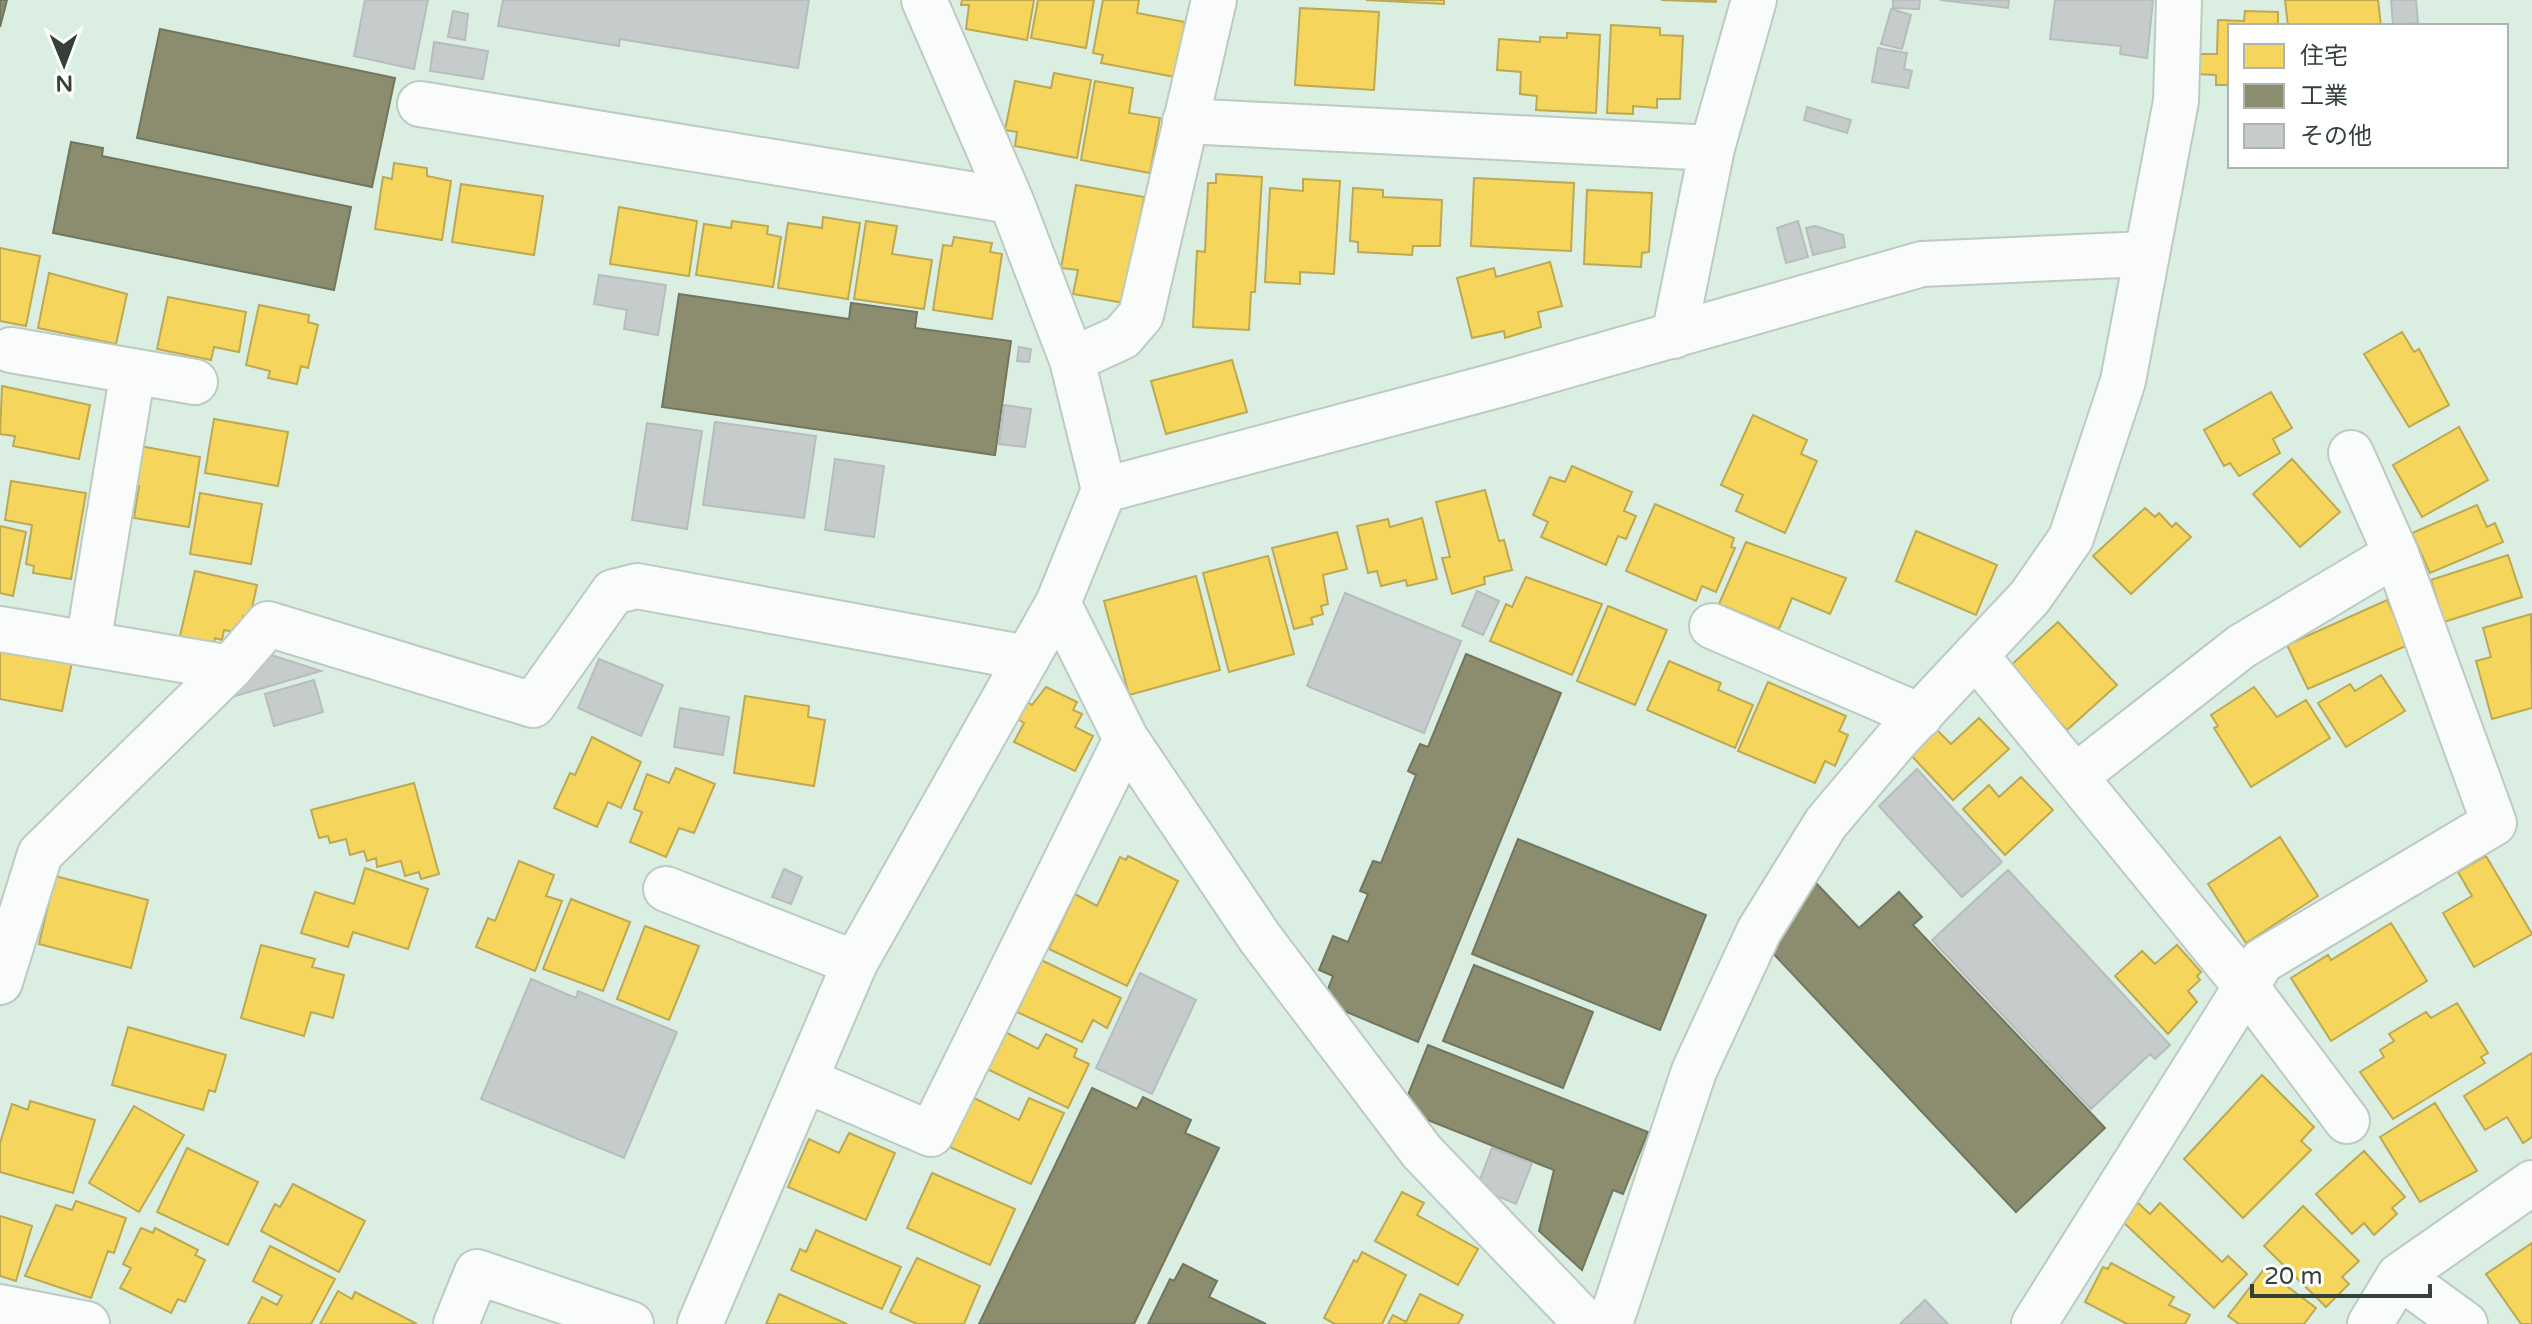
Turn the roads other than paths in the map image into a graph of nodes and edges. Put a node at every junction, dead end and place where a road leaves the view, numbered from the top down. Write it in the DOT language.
graph roads {
  1 [pos="924,0"];
  2 [pos="1214,0"];
  3 [pos="1754,0"];
  4 [pos="2179,0"];
  5 [pos="420,104"];
  6 [pos="1185,121"];
  7 [pos="1712,148"];
  8 [pos="1011,201"];
  9 [pos="2145,254"];
  10 [pos="1674,336"];
  11 [pos="11,350"];
  12 [pos="1072,360"];
  13 [pos="133,371"];
  14 [pos="195,382"];
  15 [pos="2351,453"];
  16 [pos="1104,490"];
  17 [pos="2396,554"];
  18 [pos="1058,603"];
  19 [pos="1712,626"];
  20 [pos="0,629"];
  21 [pos="88,644"];
  22 [pos="1977,657"];
  23 [pos="1027,658"];
  24 [pos="230,668"];
  25 [pos="1920,716"];
  26 [pos="1126,739"];
  27 [pos="2076,776"];
  28 [pos="16,877"];
  29 [pos="666,889"];
  30 [pos="855,963"];
  31 [pos="0,982"];
  32 [pos="2244,984"];
  33 [pos="805,1080"];
  34 [pos="2347,1121"];
  35 [pos="2532,1183"];
  36 [pos="2399,1276"];
  37 [pos="0,1307"];
  38 [pos="87,1324"];
  39 [pos="456,1324"];
  40 [pos="631,1324"];
  41 [pos="700,1324"];
  42 [pos="1587,1324"];
  43 [pos="1610,1324"];
  44 [pos="2034,1324"];
  45 [pos="2370,1324"];
  46 [pos="2465,1324"];
  1 -- 8 [label="street"];
  2 -- 6 [label="street"];
  3 -- 7 [label="street"];
  4 -- 9 [label="street"];
  5 -- 8 [label="street"];
  6 -- 7 [label="street"];
  6 -- 12 [label="street"];
  7 -- 10 [label="street"];
  8 -- 12 [label="street"];
  9 -- 10 [label="street"];
  9 -- 22 [label="street"];
  10 -- 16 [label="street"];
  11 -- 13 [label="street"];
  12 -- 16 [label="street"];
  13 -- 14 [label="street"];
  13 -- 21 [label="street"];
  15 -- 17 [label="street"];
  16 -- 18 [label="street"];
  17 -- 27 [label="street"];
  17 -- 32 [label="street"];
  18 -- 23 [label="street"];
  18 -- 26 [label="street"];
  19 -- 25 [label="street"];
  20 -- 21 [label="street"];
  21 -- 24 [label="street"];
  22 -- 25 [label="street"];
  22 -- 27 [label="street"];
  23 -- 24 [label="street"];
  23 -- 30 [label="street"];
  24 -- 28 [label="street"];
  25 -- 43 [label="street"];
  26 -- 33 [label="street"];
  26 -- 42 [label="street"];
  27 -- 32 [label="street"];
  28 -- 31 [label="street"];
  29 -- 30 [label="street"];
  30 -- 33 [label="street"];
  32 -- 34 [label="street"];
  32 -- 44 [label="street"];
  33 -- 41 [label="street"];
  35 -- 36 [label="street"];
  36 -- 45 [label="street"];
  36 -- 46 [label="street"];
  37 -- 38 [label="street"];
  39 -- 40 [label="street"];
}
